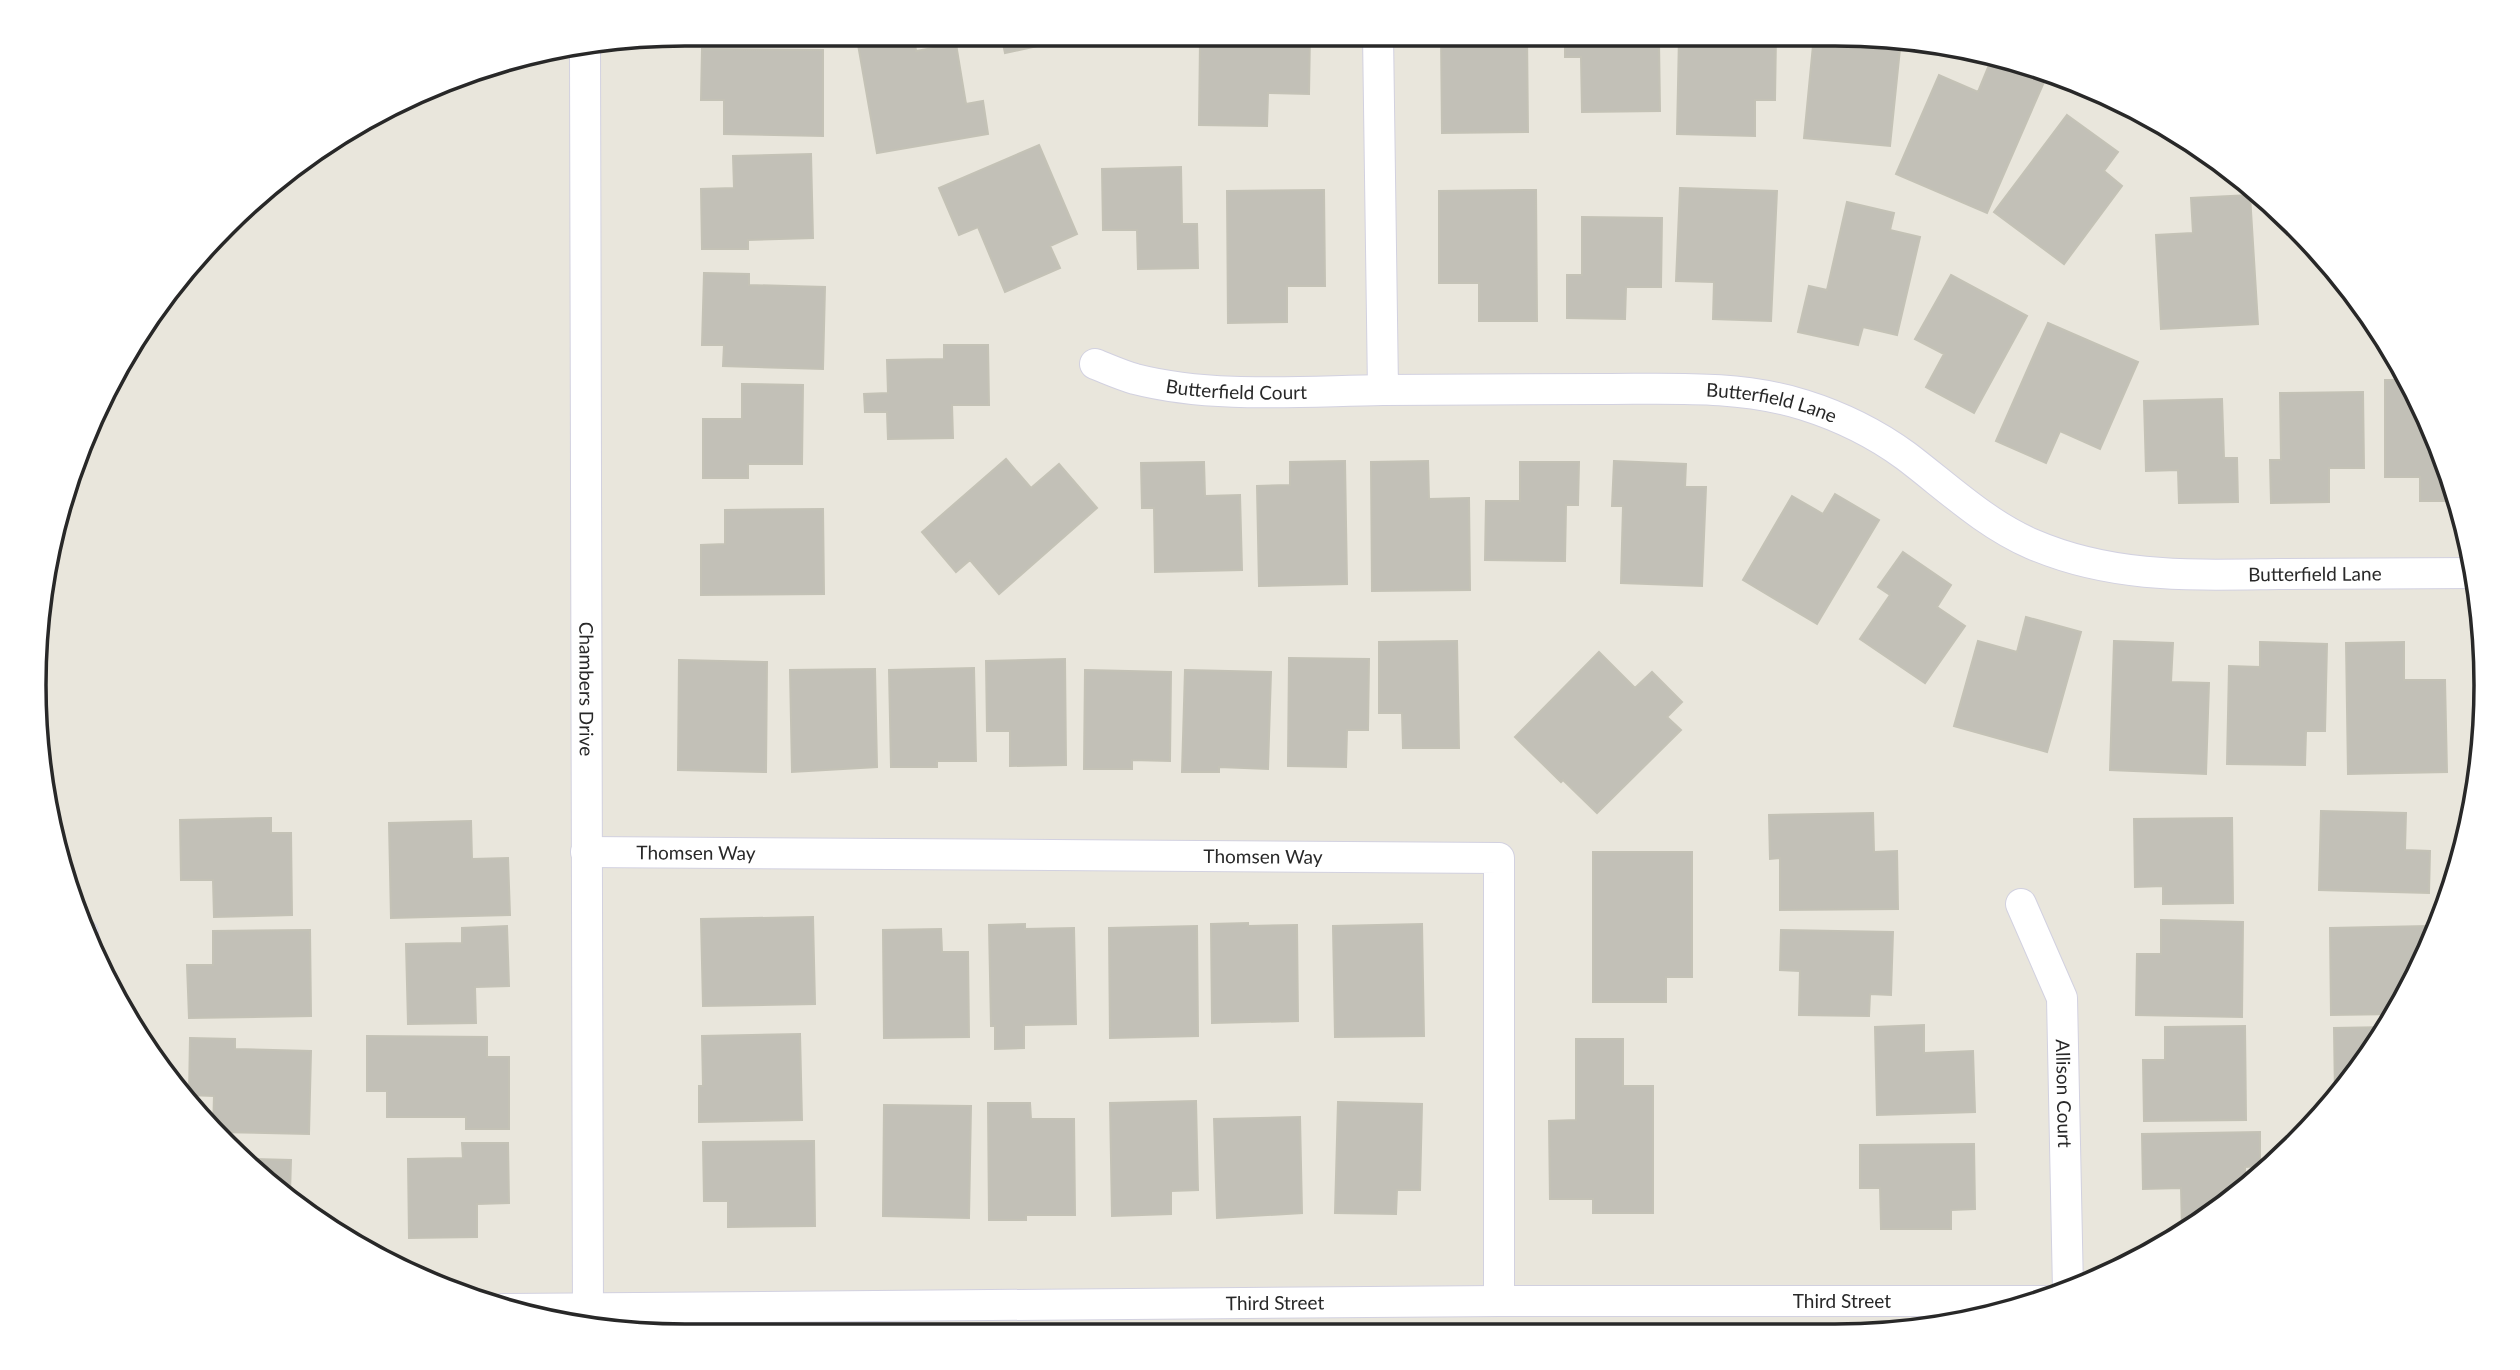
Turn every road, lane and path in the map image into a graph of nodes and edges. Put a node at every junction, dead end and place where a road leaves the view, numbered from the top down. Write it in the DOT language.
graph roads {
  1 [pos="1378,46"];
  2 [pos="585,54"];
  3 [pos="1095,364"];
  4 [pos="1382,390"];
  5 [pos="2464,573"];
  6 [pos="586,852"];
  7 [pos="2021,904"];
  8 [pos="2068,1281"];
  9 [pos="1499,1301"];
  10 [pos="2008,1301"];
  11 [pos="588,1317"];
  12 [pos="595,1318"];
  1 -- 4 [label="street"];
  2 -- 6 [label="street, Chambers Drive"];
  3 -- 4 [label="street, Butterfield Court"];
  4 -- 5 [label="street, Butterfield Lane"];
  6 -- 9 [label="street, Thomsen Way"];
  6 -- 11 [label="street, Chambers Drive"];
  7 -- 8 [label="street, Allison Court"];
  9 -- 10 [label="street, Third Street"];
  9 -- 12 [label="street, Third Street"];
}
